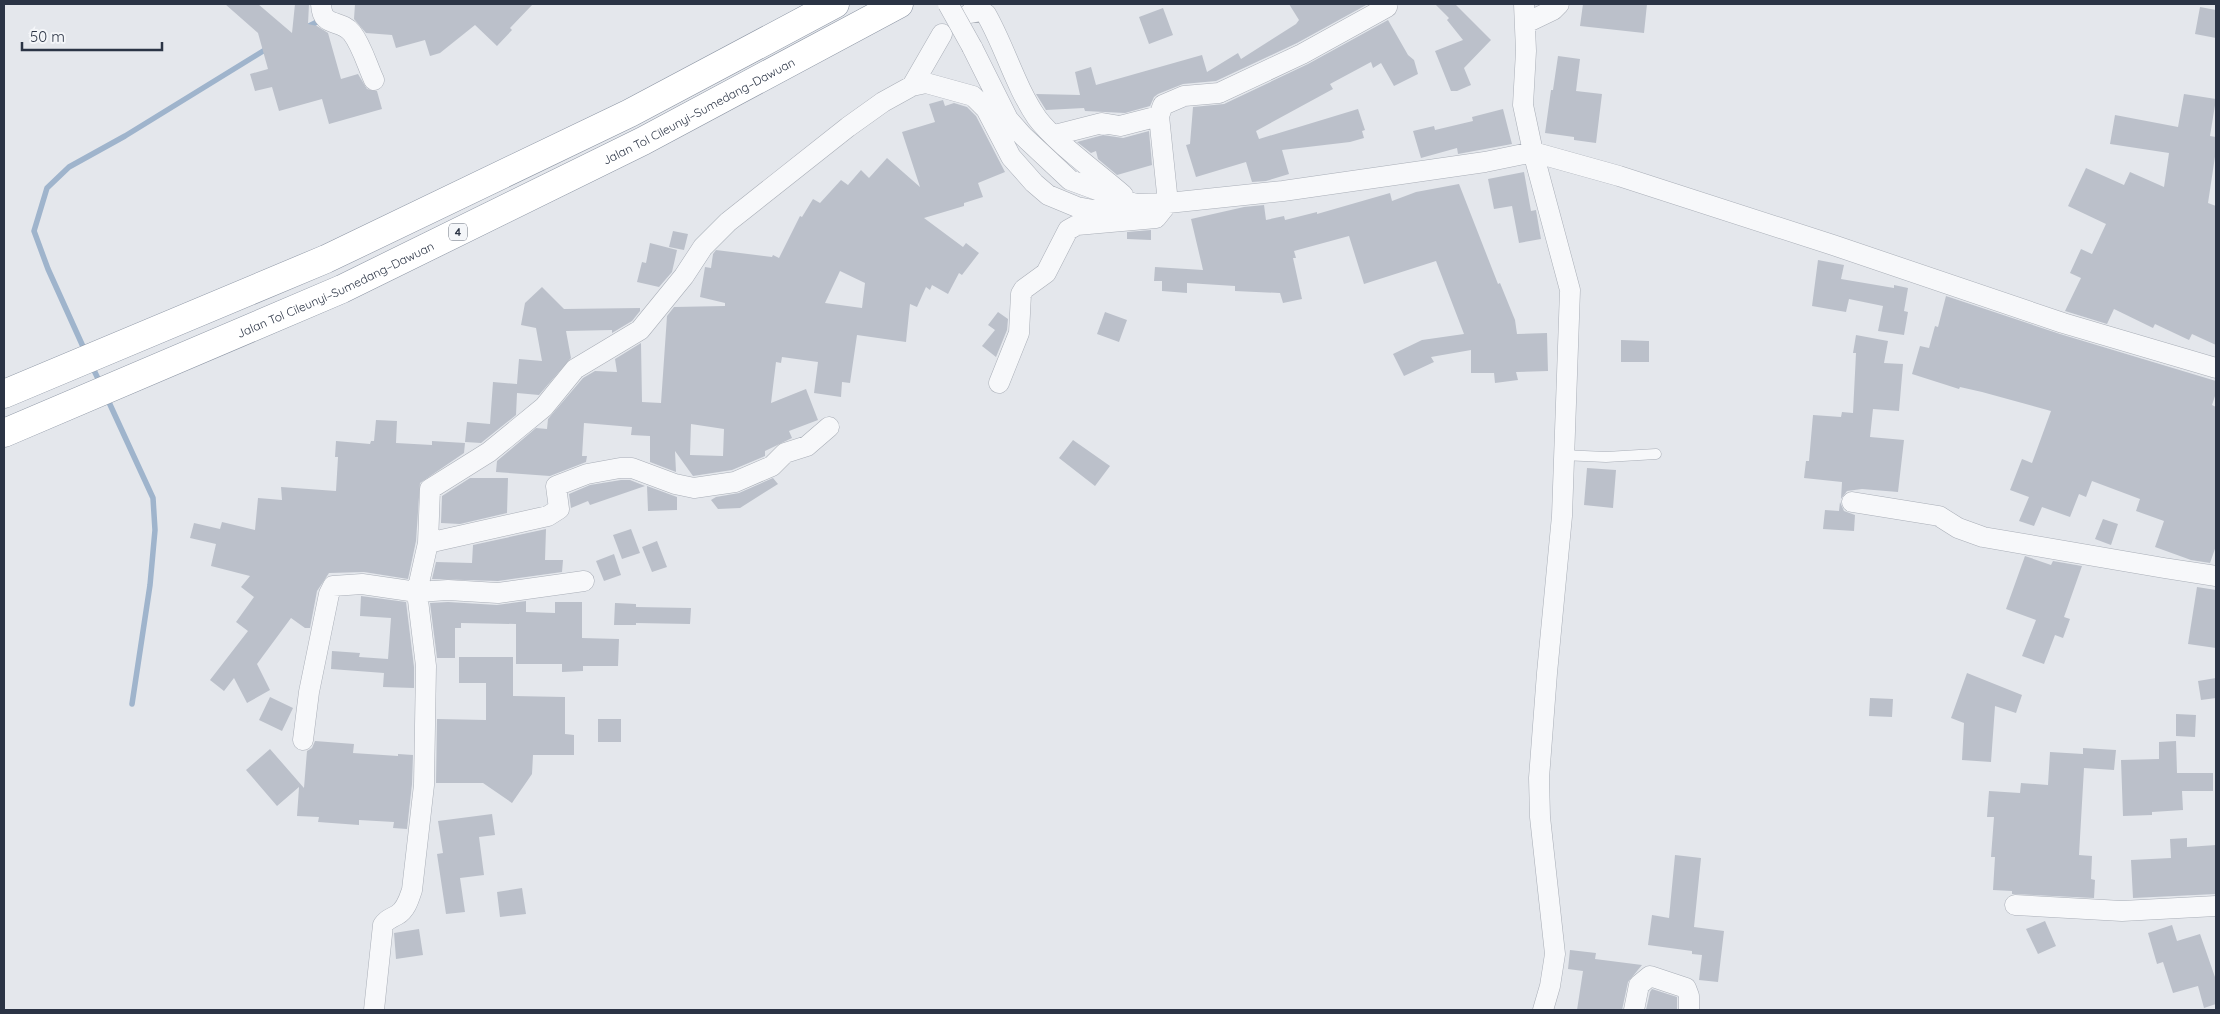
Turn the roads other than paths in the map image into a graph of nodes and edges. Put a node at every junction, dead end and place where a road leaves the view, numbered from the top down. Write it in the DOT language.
graph roads {
  1 [pos="322,4"];
  2 [pos="835,4"];
  3 [pos="899,4"];
  4 [pos="948,4"];
  5 [pos="1559,4"];
  6 [pos="1387,7"];
  7 [pos="970,13"];
  8 [pos="1525,13"];
  9 [pos="942,34"];
  10 [pos="374,80"];
  11 [pos="912,86"];
  12 [pos="1159,116"];
  13 [pos="1055,135"];
  14 [pos="1533,152"];
  15 [pos="1168,203"];
  16 [pos="1135,204"];
  17 [pos="2216,368"];
  18 [pos="999,383"];
  19 [pos="4,394"];
  20 [pos="829,427"];
  21 [pos="4,433"];
  22 [pos="1656,454"];
  23 [pos="1562,455"];
  24 [pos="1852,502"];
  25 [pos="428,543"];
  26 [pos="2216,576"];
  27 [pos="584,580"];
  28 [pos="417,592"];
  29 [pos="303,740"];
  30 [pos="2015,905"];
  31 [pos="2216,906"];
  32 [pos="374,1010"];
  33 [pos="1543,1010"];
  34 [pos="1634,1010"];
  35 [pos="1689,1010"];
  1 -- 10 [label="street"];
  2 -- 19 [label="highway"];
  3 -- 21 [label="highway, Jalan Tol Cileunyi–Sumedang–Dawuan / 4"];
  4 -- 16 [label="street, bridge"];
  5 -- 8 [label="street"];
  6 -- 12 [label="street"];
  7 -- 13 [label="street"];
  8 -- 14 [label="street"];
  9 -- 11 [label="street"];
  11 -- 16 [label="street"];
  11 -- 25 [label="street"];
  12 -- 13 [label="street"];
  12 -- 15 [label="street"];
  13 -- 16 [label="street"];
  14 -- 15 [label="street"];
  14 -- 17 [label="street"];
  14 -- 23 [label="street"];
  15 -- 16 [label="street"];
  15 -- 18 [label="street"];
  20 -- 25 [label="street"];
  22 -- 23 [label="lane"];
  23 -- 33 [label="street"];
  24 -- 26 [label="street"];
  25 -- 28 [label="street"];
  27 -- 28 [label="street"];
  28 -- 29 [label="street"];
  28 -- 32 [label="street"];
  30 -- 31 [label="street"];
  34 -- 35 [label="street"];
}
